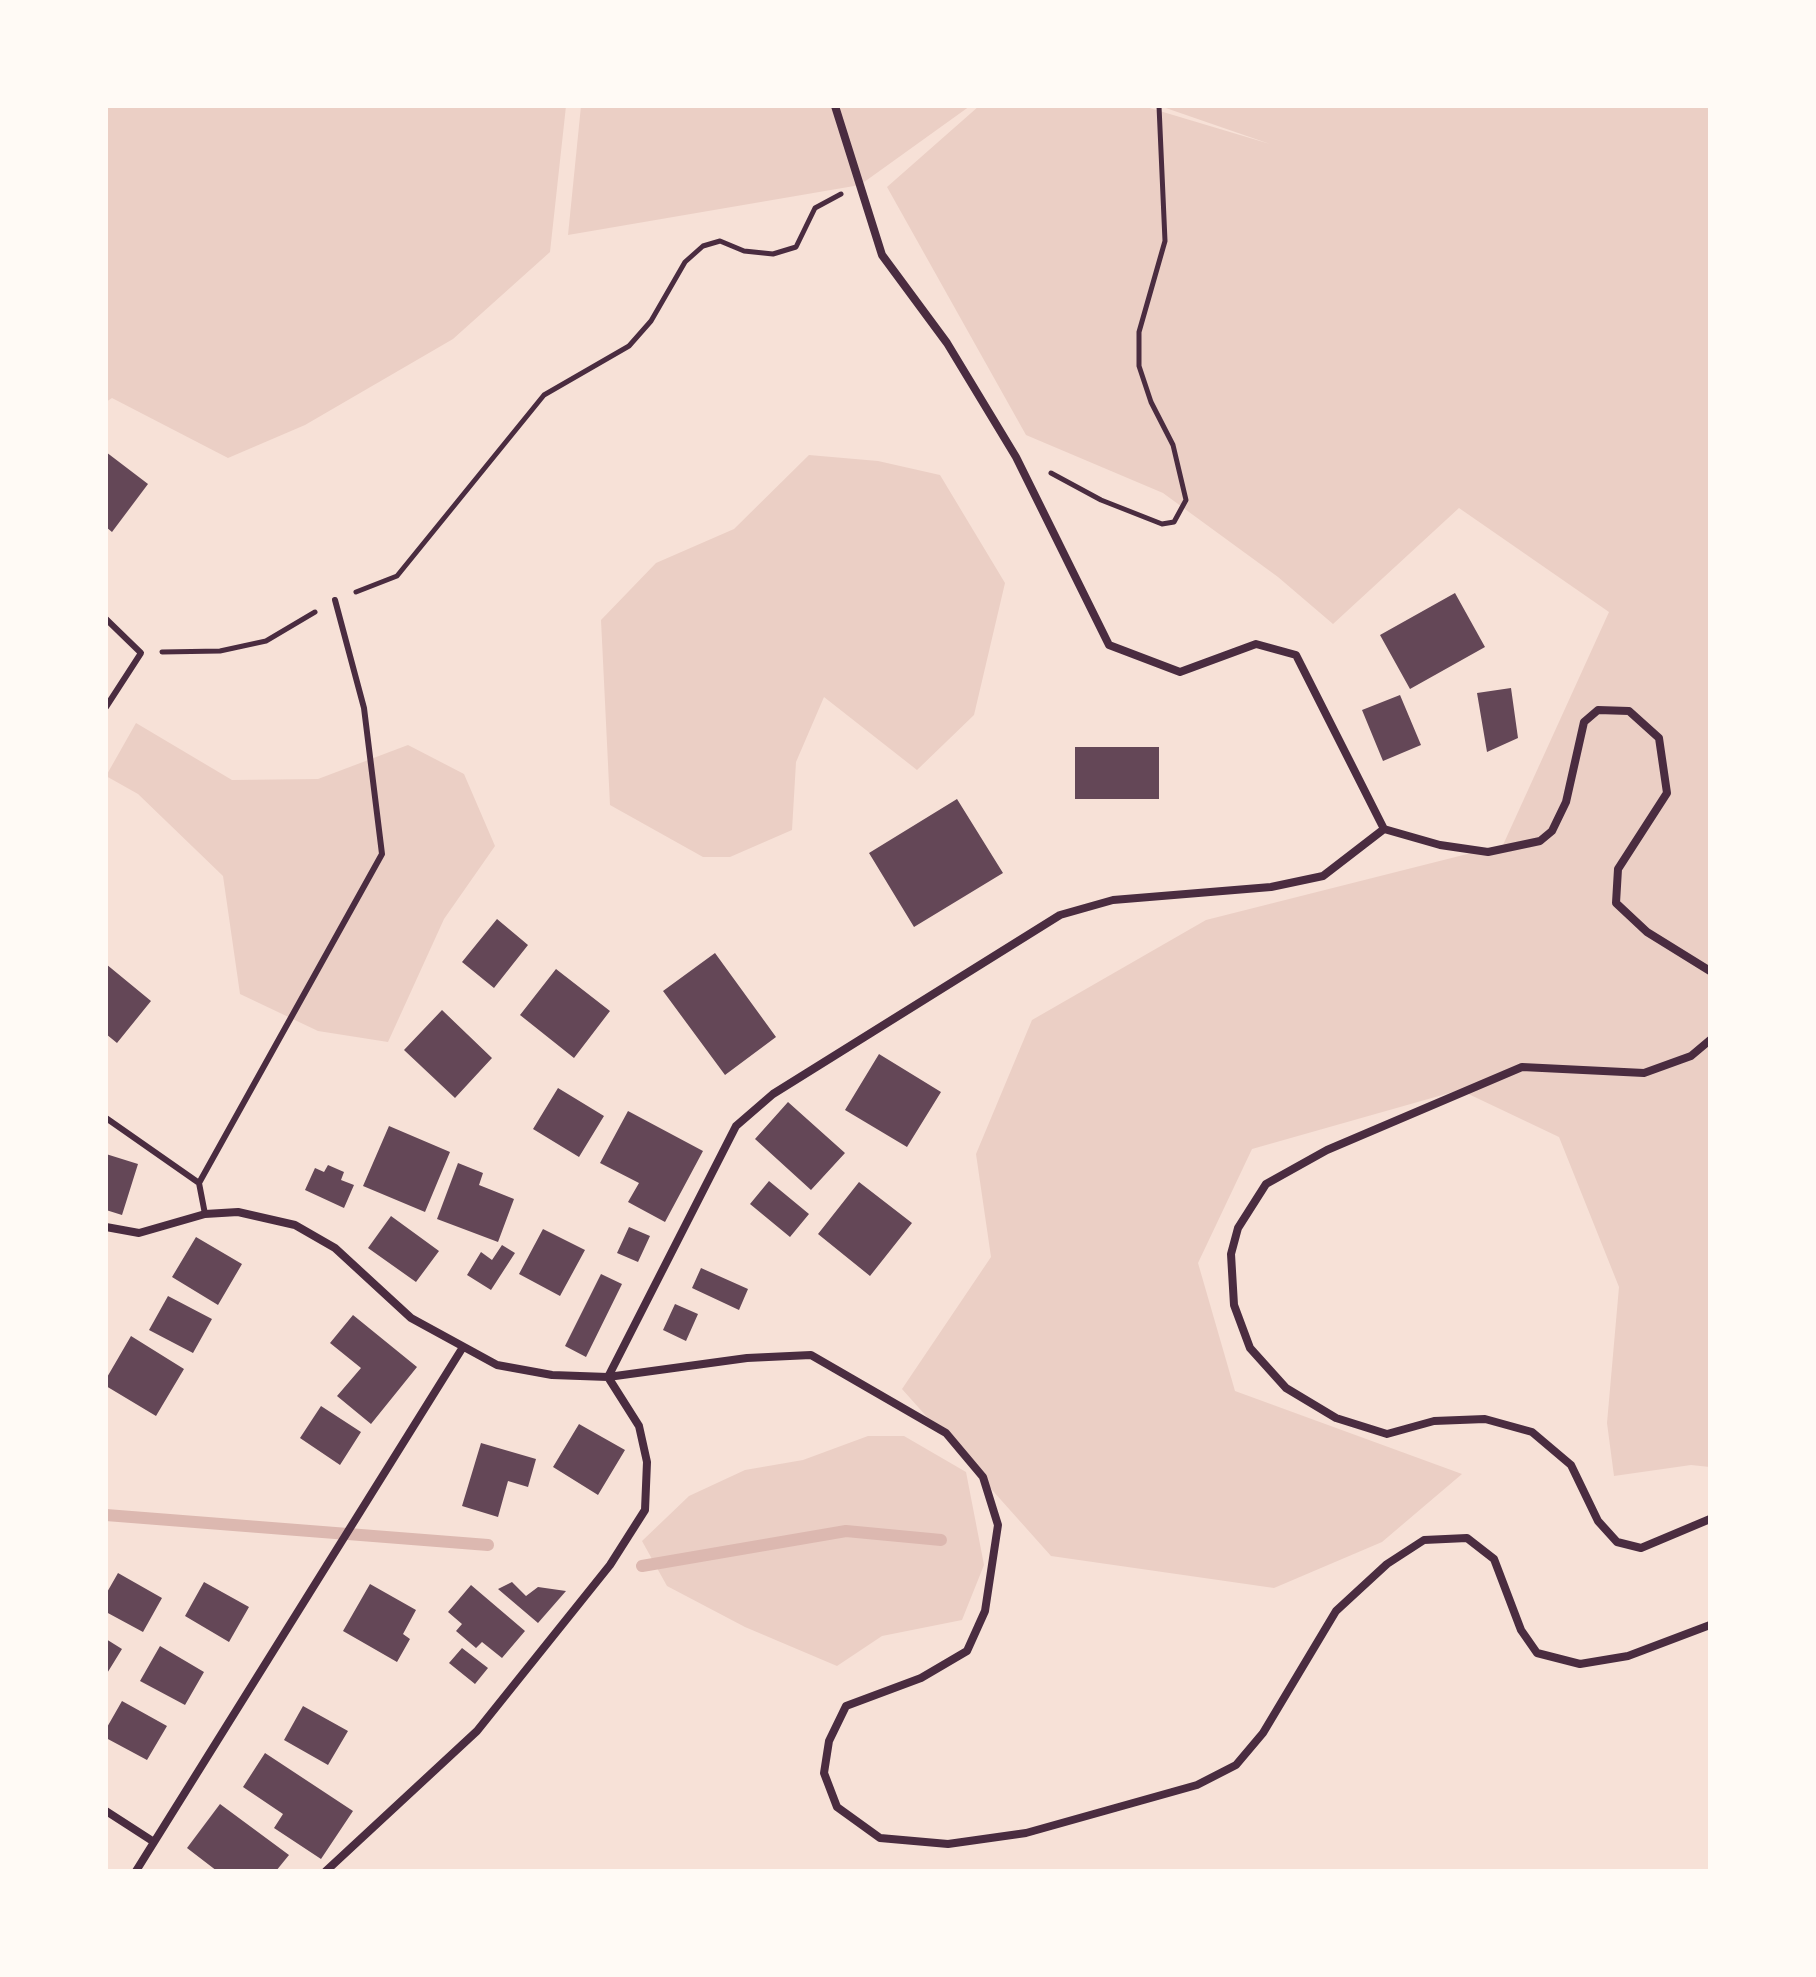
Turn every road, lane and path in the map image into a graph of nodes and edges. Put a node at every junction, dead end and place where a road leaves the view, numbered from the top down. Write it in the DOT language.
graph roads {
  1 [pos="835,106"];
  2 [pos="1159,106"];
  3 [pos="860,185"];
  4 [pos="1016,457"];
  5 [pos="335,600"];
  6 [pos="106,619"];
  7 [pos="141,653"];
  8 [pos="106,707"];
  9 [pos="1384,829"];
  10 [pos="1710,971"];
  11 [pos="1710,1040"];
  12 [pos="106,1118"];
  13 [pos="199,1183"];
  14 [pos="205,1214"];
  15 [pos="106,1227"];
  16 [pos="463,1347"];
  17 [pos="608,1377"];
  18 [pos="1710,1519"];
  19 [pos="1710,1625"];
  20 [pos="106,1811"];
  21 [pos="154,1842"];
  22 [pos="136,1871"];
  23 [pos="326,1871"];
  1 -- 3 [label="street"];
  2 -- 4 [label="path"];
  3 -- 4 [label="street"];
  3 -- 5 [label="path"];
  4 -- 9 [label="street"];
  5 -- 7 [label="path"];
  5 -- 13 [label="lane"];
  6 -- 7 [label="lane"];
  7 -- 8 [label="lane"];
  9 -- 10 [label="street"];
  9 -- 17 [label="street"];
  11 -- 18 [label="street"];
  12 -- 13 [label="lane"];
  13 -- 14 [label="lane"];
  14 -- 15 [label="street"];
  14 -- 16 [label="street"];
  16 -- 17 [label="street"];
  16 -- 21 [label="street"];
  17 -- 19 [label="street"];
  17 -- 23 [label="street"];
  20 -- 21 [label="street"];
  21 -- 22 [label="street"];
}
